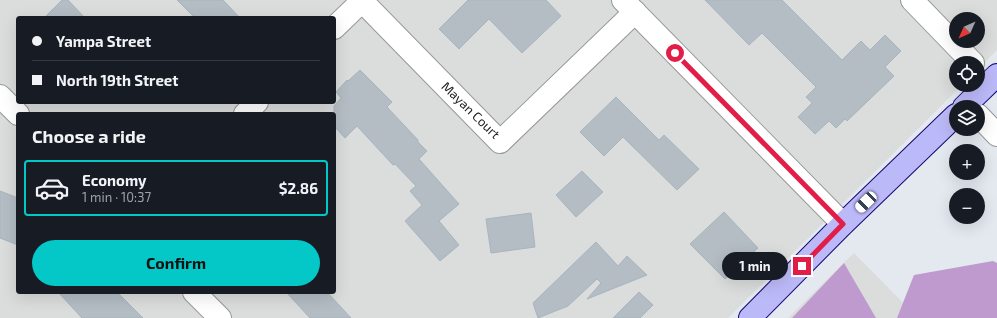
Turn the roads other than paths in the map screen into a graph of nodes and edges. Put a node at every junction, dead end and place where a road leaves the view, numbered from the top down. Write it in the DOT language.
graph roads {
  1 [pos="912,0"];
  2 [pos="362,1"];
  3 [pos="629,6"];
  4 [pos="336,26"];
  5 [pos="966,56"];
  6 [pos="989,75"];
  7 [pos="973,100"];
  8 [pos="255,104"];
  9 [pos="247,112"];
  10 [pos="985,125"];
  11 [pos="949,127"];
  12 [pos="997,135"];
  13 [pos="843,224"];
  14 [pos="196,294"];
  15 [pos="220,318"];
  16 [pos="750,318"];
  1 -- 5 [label="street"];
  2 -- 3 [label="street, Mayan Court"];
  2 -- 4 [label="street"];
  3 -- 13 [label="street"];
  6 -- 7 [label="street"];
  8 -- 9 [label="street"];
  10 -- 12 [label="street"];
  11 -- 13 [label="street"];
  13 -- 16 [label="street"];
  14 -- 15 [label="street"];
}
